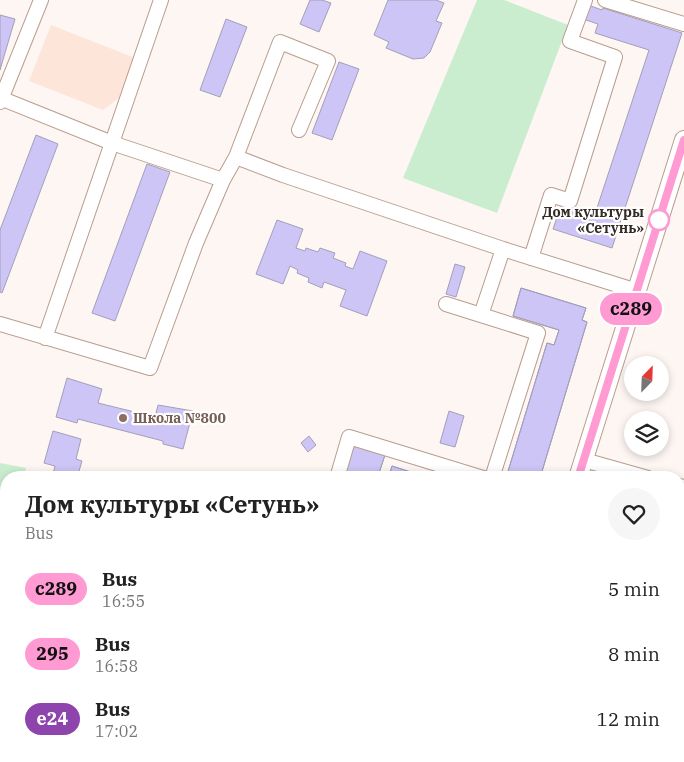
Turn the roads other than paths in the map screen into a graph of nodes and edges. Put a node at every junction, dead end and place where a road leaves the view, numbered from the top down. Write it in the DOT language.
graph roads {
  1 [pos="41,0"];
  2 [pos="161,0"];
  3 [pos="585,0"];
  4 [pos="605,0"];
  5 [pos="684,24"];
  6 [pos="0,99"];
  7 [pos="299,130"];
  8 [pos="684,140"];
  9 [pos="112,142"];
  10 [pos="236,157"];
  11 [pos="223,180"];
  12 [pos="503,249"];
  13 [pos="531,258"];
  14 [pos="637,291"];
  15 [pos="446,304"];
  16 [pos="481,315"];
  17 [pos="0,324"];
  18 [pos="45,338"];
  19 [pos="584,460"];
  20 [pos="339,471"];
  21 [pos="460,471"];
  22 [pos="494,471"];
  23 [pos="580,471"];
  24 [pos="623,471"];
  1 -- 6 [label="street"];
  2 -- 9 [label="street"];
  3 -- 13 [label="street"];
  4 -- 5 [label="street"];
  6 -- 9 [label="street"];
  7 -- 10 [label="street"];
  8 -- 14 [label="main road"];
  9 -- 11 [label="street"];
  9 -- 18 [label="street"];
  10 -- 11 [label="street"];
  10 -- 12 [label="street"];
  11 -- 18 [label="street"];
  12 -- 13 [label="street"];
  12 -- 16 [label="street"];
  13 -- 14 [label="street"];
  14 -- 19 [label="main road"];
  15 -- 16 [label="street"];
  16 -- 22 [label="street"];
  17 -- 18 [label="street"];
  19 -- 23 [label="main road"];
  19 -- 24 [label="street"];
  20 -- 21 [label="street"];
}
